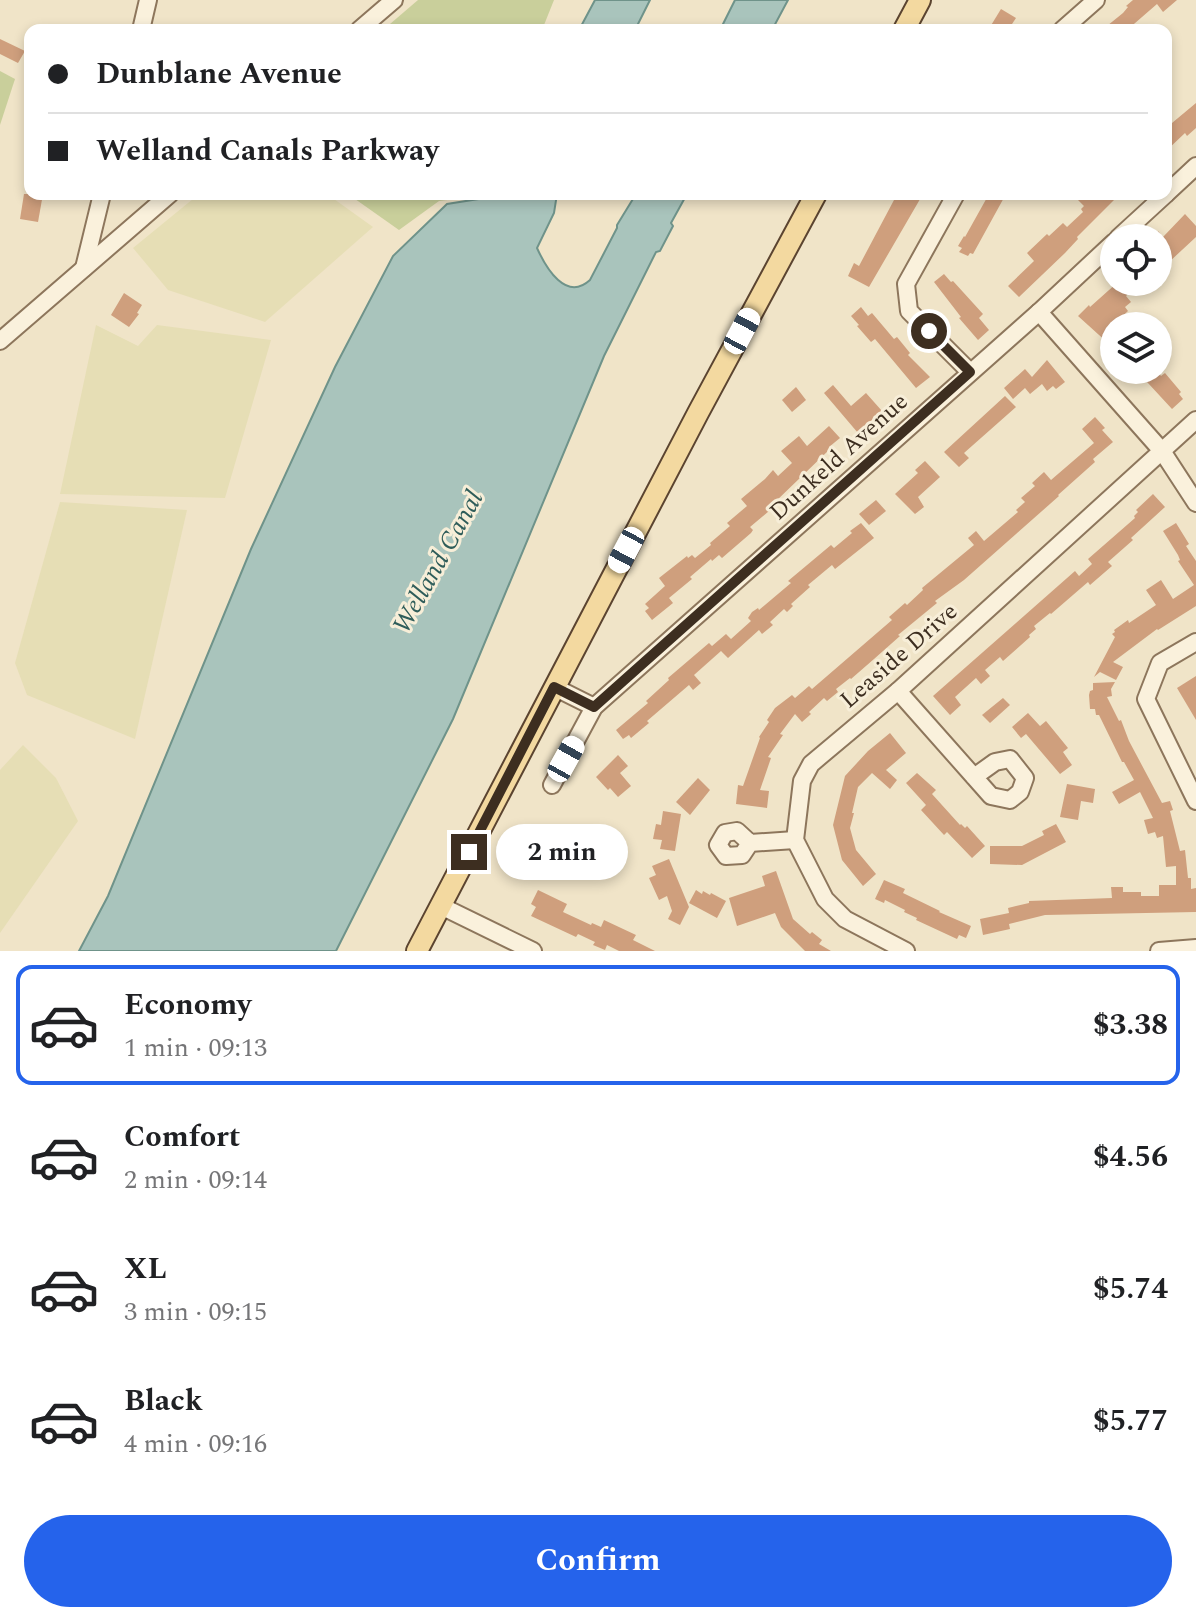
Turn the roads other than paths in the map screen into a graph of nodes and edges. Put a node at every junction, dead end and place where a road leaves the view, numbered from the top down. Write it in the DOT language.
graph roads {
  1 [pos="148,0"];
  2 [pos="394,0"];
  3 [pos="920,0"];
  4 [pos="1096,0"];
  5 [pos="142,24"];
  6 [pos="366,24"];
  7 [pos="907,24"];
  8 [pos="1069,24"];
  9 [pos="1196,166"];
  10 [pos="1172,188"];
  11 [pos="101,200"];
  12 [pos="163,200"];
  13 [pos="813,200"];
  14 [pos="953,200"];
  15 [pos="1159,200"];
  16 [pos="1133,224"];
  17 [pos="1100,255"];
  18 [pos="84,268"];
  19 [pos="1039,312"];
  20 [pos="0,341"];
  21 [pos="970,372"];
  22 [pos="1196,420"];
  23 [pos="1162,451"];
  24 [pos="1196,503"];
  25 [pos="1196,642"];
  26 [pos="554,687"];
  27 [pos="898,691"];
  28 [pos="594,707"];
  29 [pos="974,777"];
  30 [pos="552,785"];
  31 [pos="1196,801"];
  32 [pos="795,840"];
  33 [pos="750,843"];
  34 [pos="441,906"];
  35 [pos="1196,948"];
  36 [pos="417,951"];
  37 [pos="533,951"];
  38 [pos="906,951"];
  39 [pos="1159,951"];
  1 -- 5 [label="street"];
  2 -- 6 [label="street"];
  3 -- 7 [label="main road"];
  4 -- 8 [label="street"];
  9 -- 10 [label="street, Dunkeld Avenue"];
  11 -- 18 [label="street"];
  12 -- 18 [label="street"];
  13 -- 26 [label="main road"];
  14 -- 21 [label="street"];
  15 -- 16 [label="street, Dunkeld Avenue"];
  17 -- 19 [label="street, Dunkeld Avenue"];
  18 -- 20 [label="street"];
  19 -- 21 [label="street, Dunkeld Avenue"];
  19 -- 23 [label="street"];
  21 -- 28 [label="street, Dunkeld Avenue"];
  22 -- 23 [label="street, Leaside Drive"];
  23 -- 24 [label="street"];
  23 -- 27 [label="street, Leaside Drive"];
  25 -- 31 [label="street"];
  26 -- 28 [label="street"];
  26 -- 34 [label="main road"];
  27 -- 29 [label="street"];
  27 -- 32 [label="street, Leaside Drive"];
  28 -- 30 [label="street, Dunkeld Avenue"];
  32 -- 33 [label="street"];
  32 -- 38 [label="street"];
  34 -- 36 [label="main road"];
  34 -- 37 [label="street"];
  35 -- 39 [label="street"];
}
